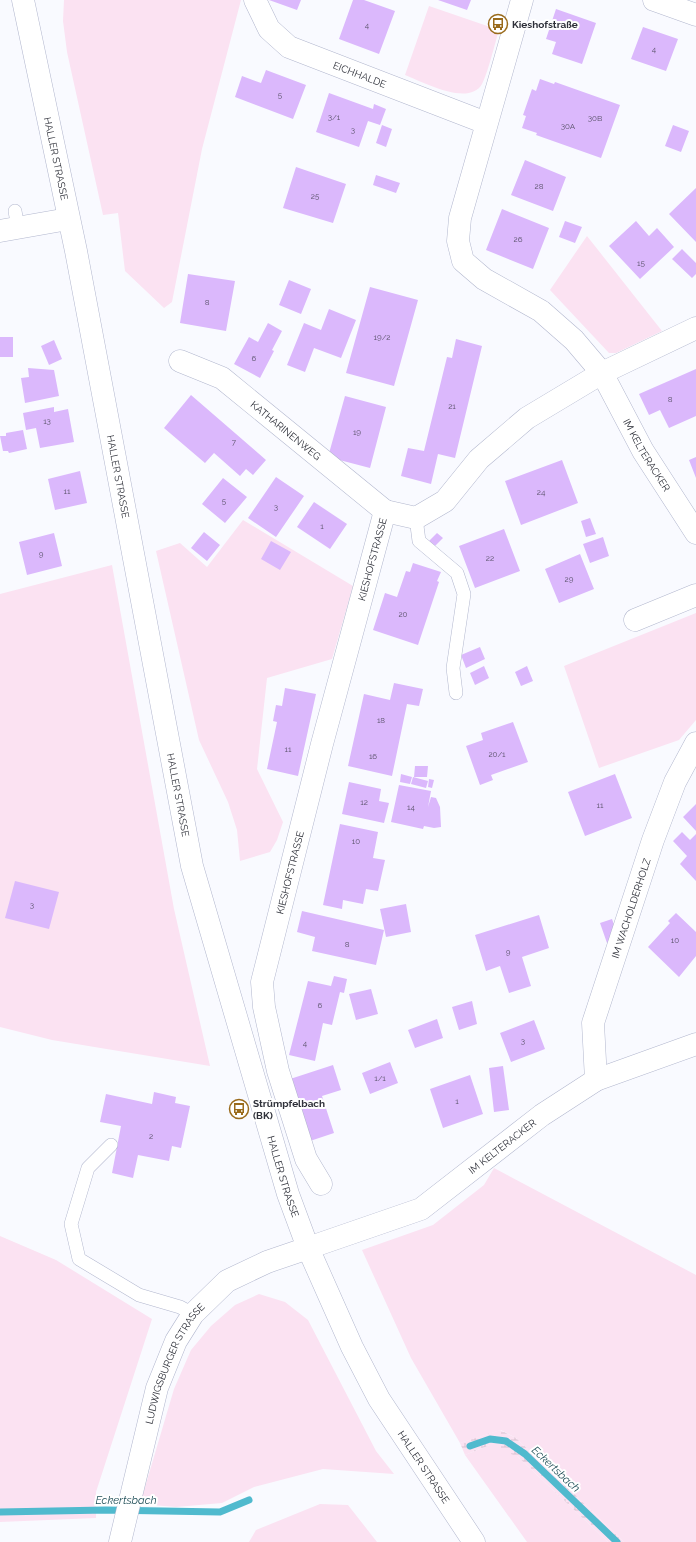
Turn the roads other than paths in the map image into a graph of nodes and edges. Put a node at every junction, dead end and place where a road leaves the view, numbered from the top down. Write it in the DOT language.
graph roads {
  1 [pos="255,0"];
  2 [pos="522,0"];
  3 [pos="654,0"];
  4 [pos="24,3"];
  5 [pos="696,15"];
  6 [pos="486,122"];
  7 [pos="68,219"];
  8 [pos="11,223"];
  9 [pos="696,328"];
  10 [pos="180,361"];
  11 [pos="602,374"];
  12 [pos="385,511"];
  13 [pos="416,518"];
  14 [pos="696,533"];
  15 [pos="696,595"];
  16 [pos="635,620"];
  17 [pos="456,693"];
  18 [pos="696,743"];
  19 [pos="696,1044"];
  20 [pos="596,1080"];
  21 [pos="110,1145"];
  22 [pos="321,1184"];
  23 [pos="308,1248"];
  24 [pos="193,1314"];
  25 [pos="121,1535"];
  26 [pos="474,1542"];
  1 -- 6 [label="street, EICHHALDE"];
  2 -- 6 [label="street"];
  3 -- 5 [label="street"];
  4 -- 7 [label="street, HALLER STRASSE"];
  6 -- 11 [label="street"];
  7 -- 8 [label="street"];
  7 -- 23 [label="street, HALLER STRASSE"];
  9 -- 11 [label="street"];
  10 -- 12 [label="street, KATHARINENWEG"];
  11 -- 13 [label="street"];
  11 -- 14 [label="street, IM KELTERACKER"];
  12 -- 13 [label="street, KIESHOFSTRASSE"];
  12 -- 22 [label="street, KIESHOFSTRASSE"];
  13 -- 17 [label="lane"];
  15 -- 16 [label="street"];
  18 -- 20 [label="street, IM WACHOLDERHOLZ"];
  19 -- 20 [label="street, IM KELTERACKER"];
  20 -- 23 [label="street, IM KELTERACKER"];
  21 -- 24 [label="lane"];
  23 -- 24 [label="street, LUDWIGSBURGER STRASSE"];
  23 -- 26 [label="street, HALLER STRASSE"];
  24 -- 25 [label="street, LUDWIGSBURGER STRASSE"];
}
